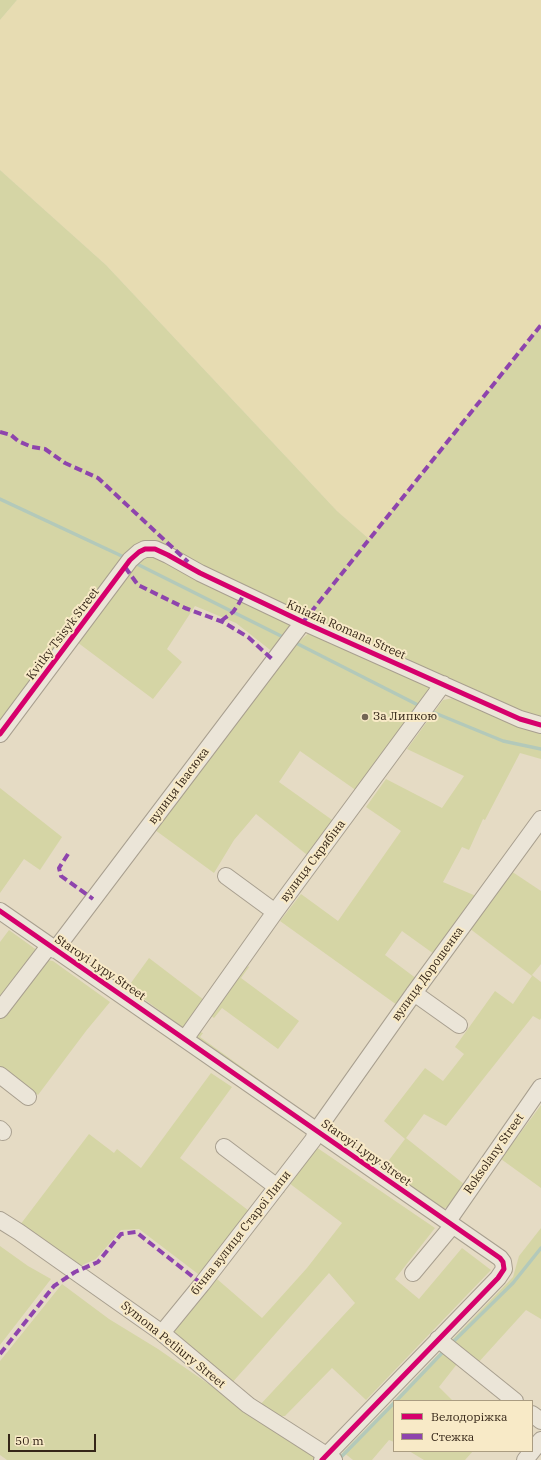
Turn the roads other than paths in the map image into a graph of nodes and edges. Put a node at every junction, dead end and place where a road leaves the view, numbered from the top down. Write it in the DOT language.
graph roads {
  1 [pos="146,549"];
  2 [pos="294,633"];
  3 [pos="443,684"];
  4 [pos="541,725"];
  5 [pos="0,734"];
  6 [pos="541,818"];
  7 [pos="226,876"];
  8 [pos="0,911"];
  9 [pos="274,912"];
  10 [pos="52,948"];
  11 [pos="414,993"];
  12 [pos="0,1010"];
  13 [pos="459,1025"];
  14 [pos="185,1039"];
  15 [pos="0,1075"];
  16 [pos="540,1092"];
  17 [pos="28,1097"];
  18 [pos="317,1130"];
  19 [pos="224,1147"];
  20 [pos="277,1187"];
  21 [pos="0,1220"];
  22 [pos="450,1223"];
  23 [pos="414,1273"];
  24 [pos="162,1333"];
  25 [pos="438,1339"];
  26 [pos="514,1400"];
  27 [pos="533,1415"];
  28 [pos="541,1421"];
  29 [pos="541,1440"];
  30 [pos="533,1450"];
  31 [pos="531,1452"];
  32 [pos="328,1458"];
  33 [pos="525,1460"];
  1 -- 2 [label="street, Kniazia Romana Street"];
  1 -- 5 [label="street, Kvitky Tsisyk Street"];
  2 -- 3 [label="street, Kniazia Romana Street"];
  2 -- 10 [label="street, вулиця Івасюка"];
  3 -- 4 [label="street, Kniazia Romana Street"];
  3 -- 9 [label="street, вулиця Скрябіна"];
  6 -- 11 [label="street, вулиця Дорошенка"];
  7 -- 9 [label="street"];
  8 -- 10 [label="street, Staroyi Lypy Street"];
  9 -- 14 [label="street, вулиця Скрябіна"];
  10 -- 12 [label="street, вулиця Івасюка"];
  10 -- 14 [label="street, Staroyi Lypy Street"];
  11 -- 13 [label="street"];
  11 -- 18 [label="street, вулиця Дорошенка"];
  14 -- 18 [label="street, Staroyi Lypy Street"];
  15 -- 17 [label="street"];
  16 -- 22 [label="street, Roksolany Street"];
  18 -- 20 [label="street, бічна вулиця Старої Липи"];
  18 -- 22 [label="street, Staroyi Lypy Street"];
  19 -- 20 [label="street"];
  20 -- 24 [label="street, бічна вулиця Старої Липи"];
  21 -- 24 [label="street, Symona Petliury Street"];
  22 -- 23 [label="street, Roksolany Street"];
  22 -- 25 [label="street, Staroyi Lypy Street"];
  24 -- 32 [label="street, Symona Petliury Street"];
  25 -- 26 [label="street"];
  25 -- 32 [label="street, Staroyi Lypy Street"];
  27 -- 28 [label="street"];
  29 -- 30 [label="street"];
  31 -- 33 [label="street"];
}
